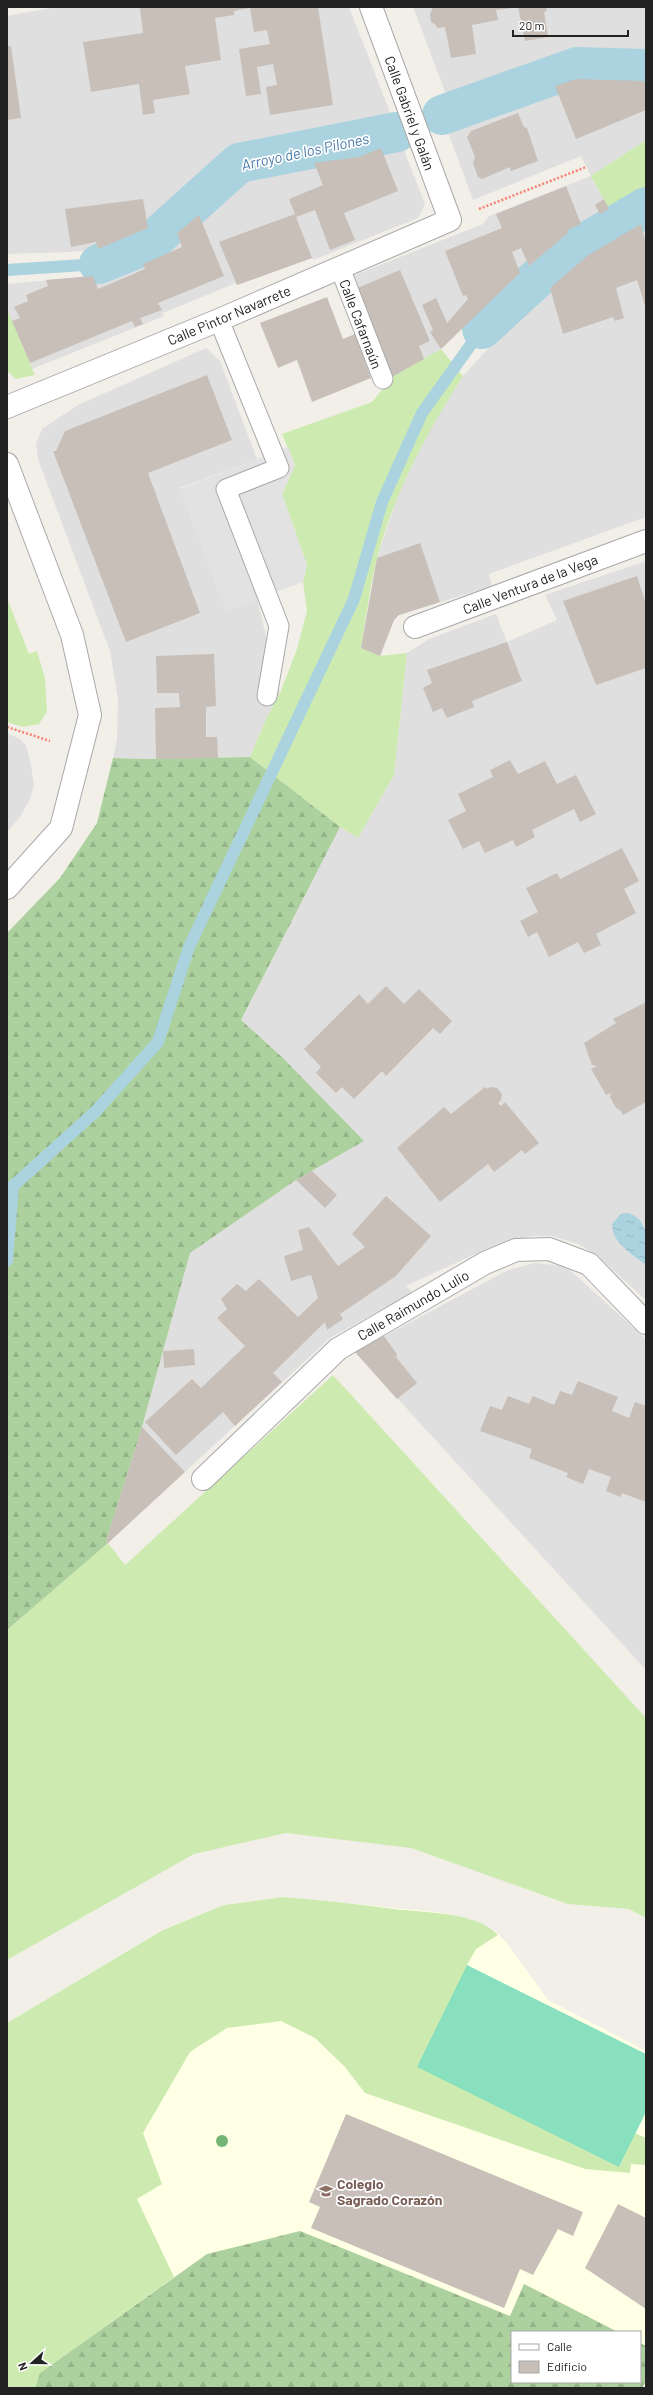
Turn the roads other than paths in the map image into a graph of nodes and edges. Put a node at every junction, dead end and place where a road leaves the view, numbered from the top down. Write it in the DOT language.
graph roads {
  1 [pos="371,7"];
  2 [pos="450,220"];
  3 [pos="340,268"];
  4 [pos="220,320"];
  5 [pos="383,379"];
  6 [pos="7,407"];
  7 [pos="7,464"];
  8 [pos="646,541"];
  9 [pos="415,627"];
  10 [pos="267,696"];
  11 [pos="7,888"];
  12 [pos="646,1323"];
  13 [pos="203,1479"];
  1 -- 2 [label="street, Calle Gabriel y Galán"];
  2 -- 3 [label="street, Calle Pintor Navarrete"];
  3 -- 4 [label="street, Calle Pintor Navarrete"];
  3 -- 5 [label="lane, Calle Cafarnaún"];
  4 -- 6 [label="street, Calle Pintor Navarrete"];
  4 -- 10 [label="lane"];
  7 -- 11 [label="street"];
  8 -- 9 [label="street, Calle Ventura de la Vega"];
  12 -- 13 [label="street, Calle Raimundo Lulio"];
}
